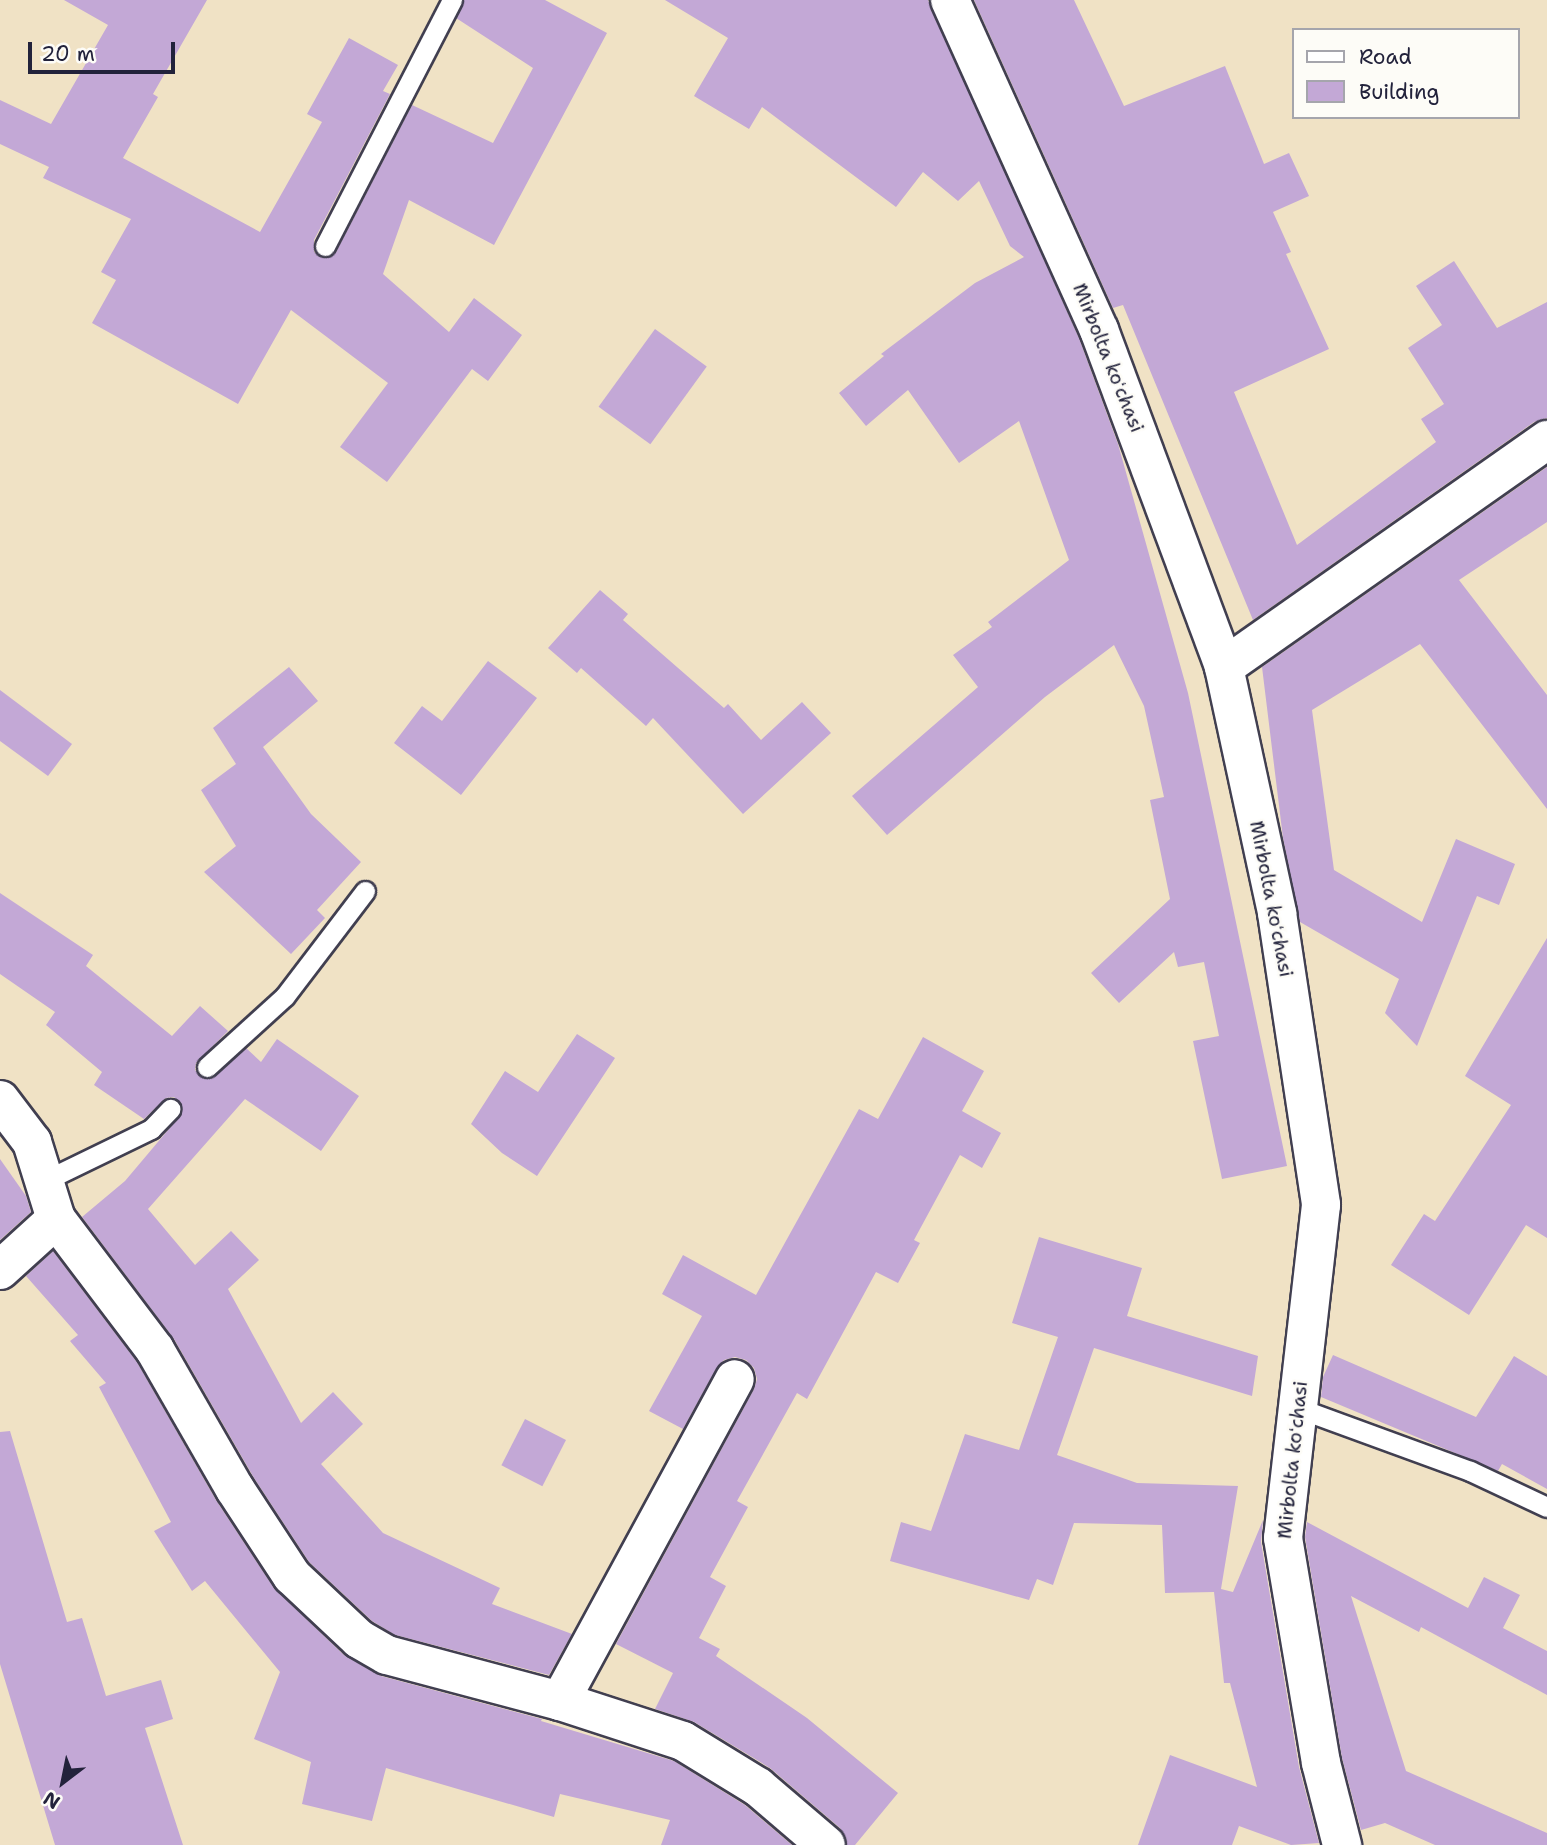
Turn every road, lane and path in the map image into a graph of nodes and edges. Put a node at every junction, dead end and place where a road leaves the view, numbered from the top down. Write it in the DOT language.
graph roads {
  1 [pos="452,0"];
  2 [pos="950,0"];
  3 [pos="325,246"];
  4 [pos="1547,440"];
  5 [pos="1224,667"];
  6 [pos="365,891"];
  7 [pos="207,1067"];
  8 [pos="0,1100"];
  9 [pos="170,1109"];
  10 [pos="44,1181"];
  11 [pos="56,1219"];
  12 [pos="0,1270"];
  13 [pos="735,1379"];
  14 [pos="1298,1408"];
  15 [pos="1547,1507"];
  16 [pos="560,1701"];
  17 [pos="825,1845"];
  18 [pos="1342,1845"];
  1 -- 3 [label="lane"];
  2 -- 5 [label="street, Mirbolta koʻchasi"];
  4 -- 5 [label="street"];
  5 -- 14 [label="street, Mirbolta koʻchasi"];
  6 -- 7 [label="lane"];
  8 -- 10 [label="street"];
  9 -- 10 [label="lane"];
  10 -- 11 [label="street"];
  11 -- 12 [label="street"];
  11 -- 16 [label="street"];
  13 -- 16 [label="street"];
  14 -- 15 [label="lane"];
  14 -- 18 [label="street, Mirbolta koʻchasi"];
  16 -- 17 [label="street"];
}
